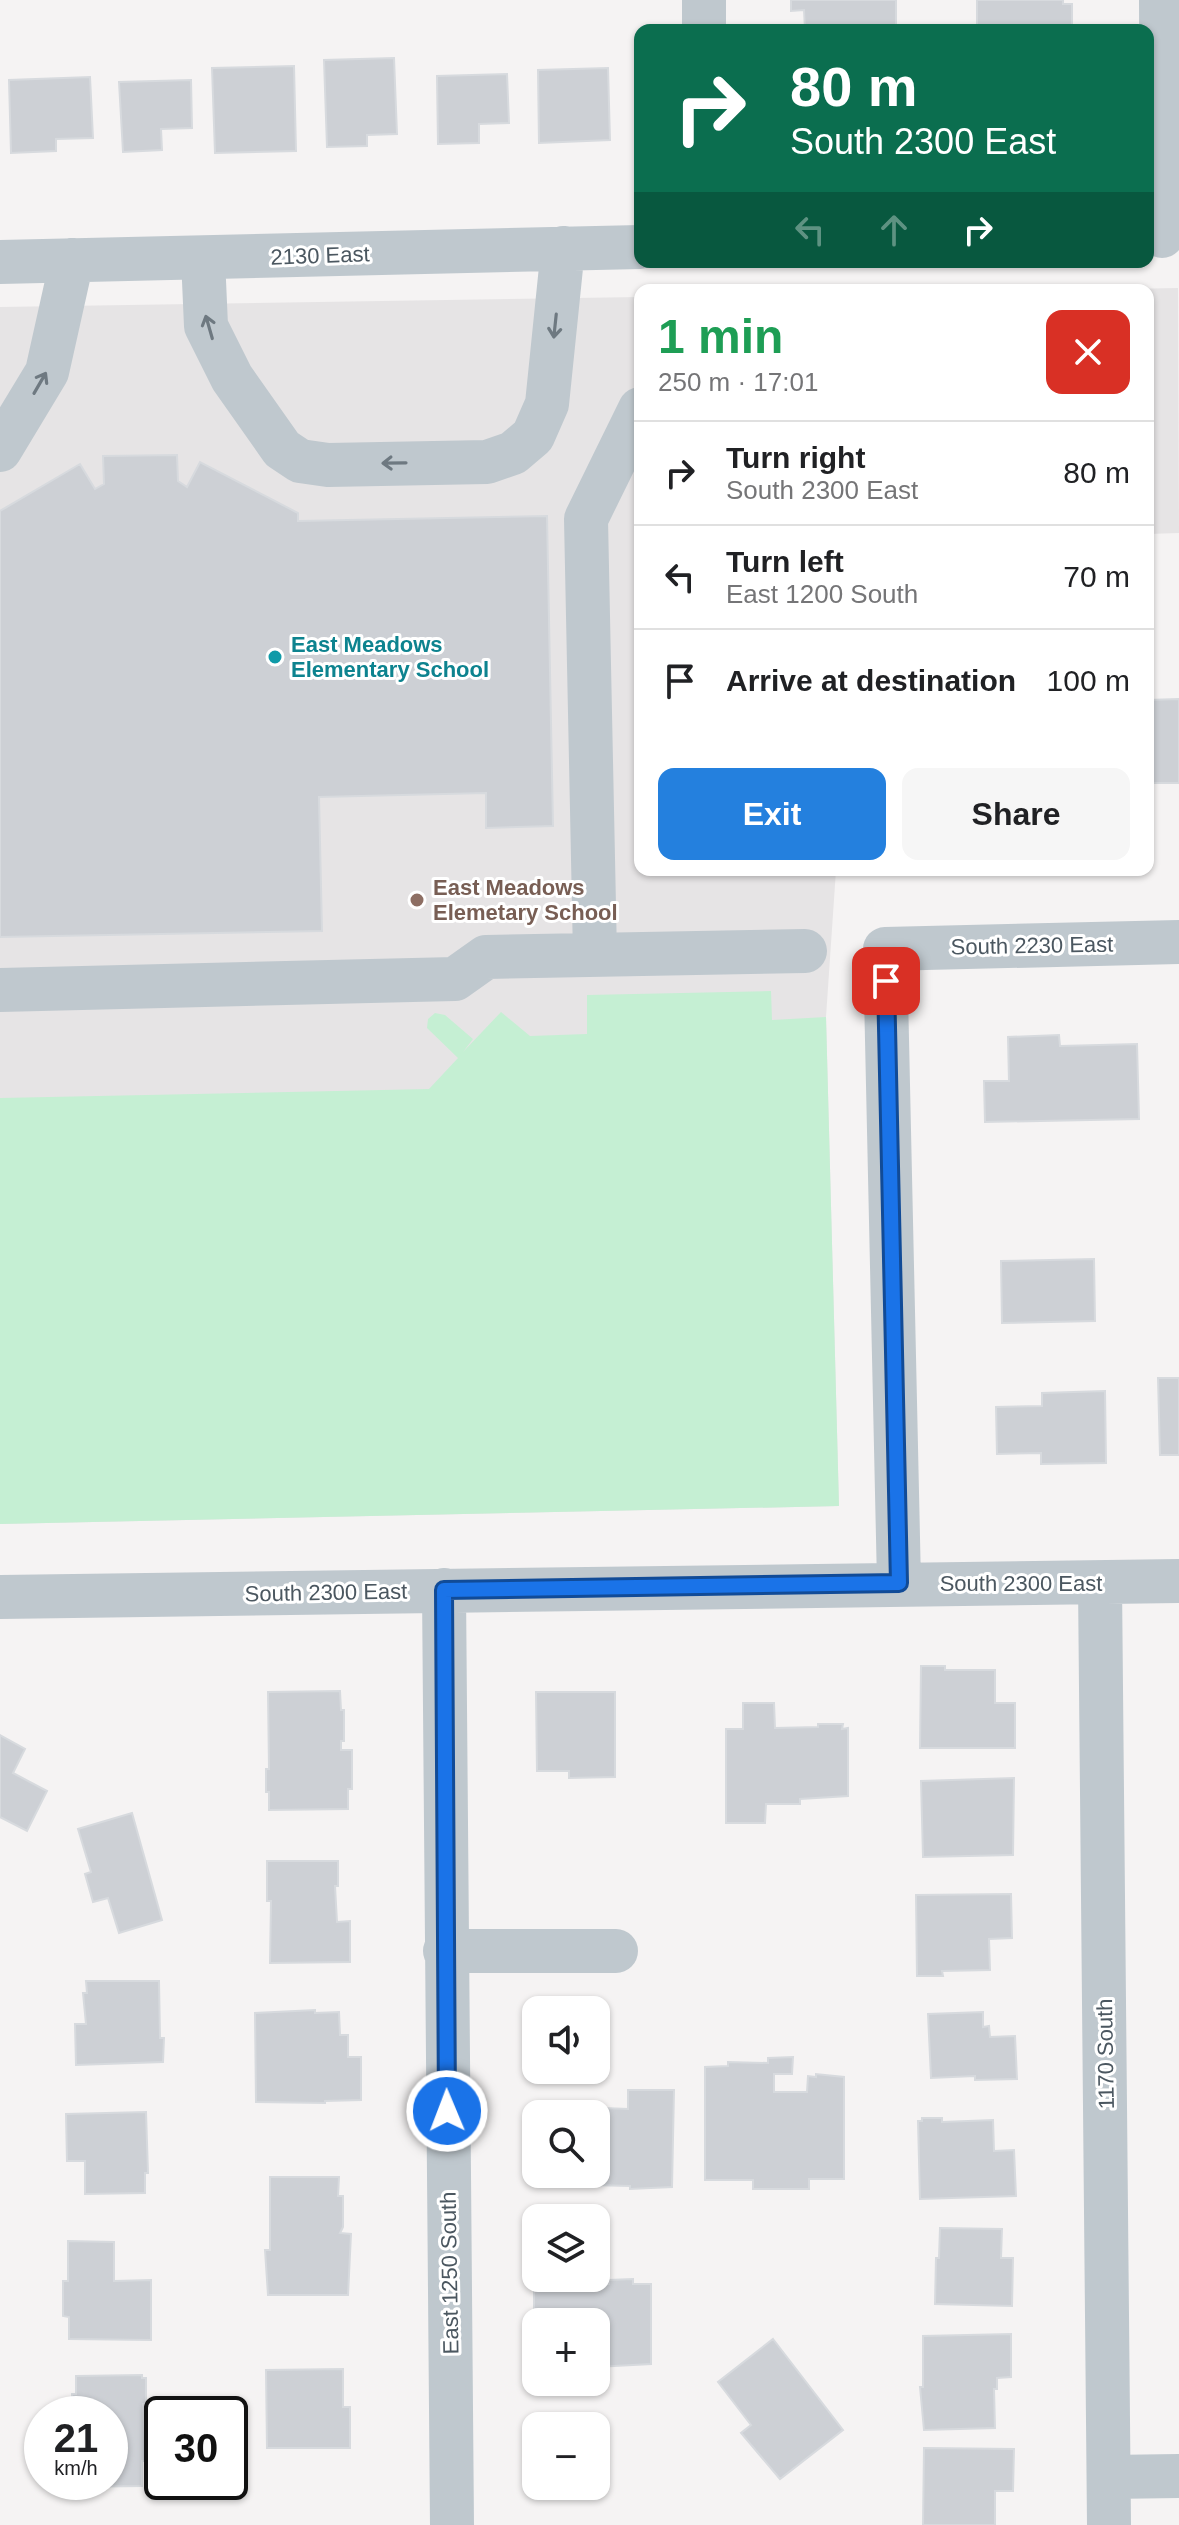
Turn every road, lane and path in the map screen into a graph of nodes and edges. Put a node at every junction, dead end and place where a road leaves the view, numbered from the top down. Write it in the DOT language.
graph roads {
  1 [pos="704,0"];
  2 [pos="1161,0"];
  3 [pos="704,24"];
  4 [pos="1163,236"];
  5 [pos="634,247"];
  6 [pos="563,248"];
  7 [pos="203,258"];
  8 [pos="72,260"];
  9 [pos="0,262"];
  10 [pos="634,421"];
  11 [pos="0,450"];
  12 [pos="1179,942"];
  13 [pos="805,951"];
  14 [pos="595,955"];
  15 [pos="0,990"];
  16 [pos="1179,1581"];
  17 [pos="899,1583"];
  18 [pos="1100,1583"];
  19 [pos="444,1590"];
  20 [pos="0,1597"];
  21 [pos="445,1951"];
  22 [pos="616,1951"];
  23 [pos="1179,2476"];
  24 [pos="1109,2477"];
  25 [pos="452,2525"];
  26 [pos="1109,2525"];
  1 -- 3 [label="street"];
  2 -- 4 [label="street"];
  5 -- 6 [label="street, 2130 East"];
  6 -- 7 [label="street, 2130 East"];
  6 -- 7 [label="street, one-way"];
  7 -- 8 [label="street, 2130 East"];
  8 -- 9 [label="street, 2130 East"];
  11 -- 8 [label="street, one-way"];
  10 -- 14 [label="street"];
  12 -- 17 [label="street, South 2230 East"];
  13 -- 14 [label="street"];
  14 -- 15 [label="street"];
  16 -- 18 [label="street, South 2300 East"];
  17 -- 18 [label="street, South 2300 East"];
  17 -- 19 [label="street, South 2300 East"];
  18 -- 24 [label="street, 1170 South"];
  19 -- 20 [label="street, South 2300 East"];
  19 -- 21 [label="street, East 1250 South"];
  21 -- 22 [label="street"];
  21 -- 25 [label="street, East 1250 South"];
  23 -- 24 [label="street"];
  24 -- 26 [label="street, 1170 South"];
}
